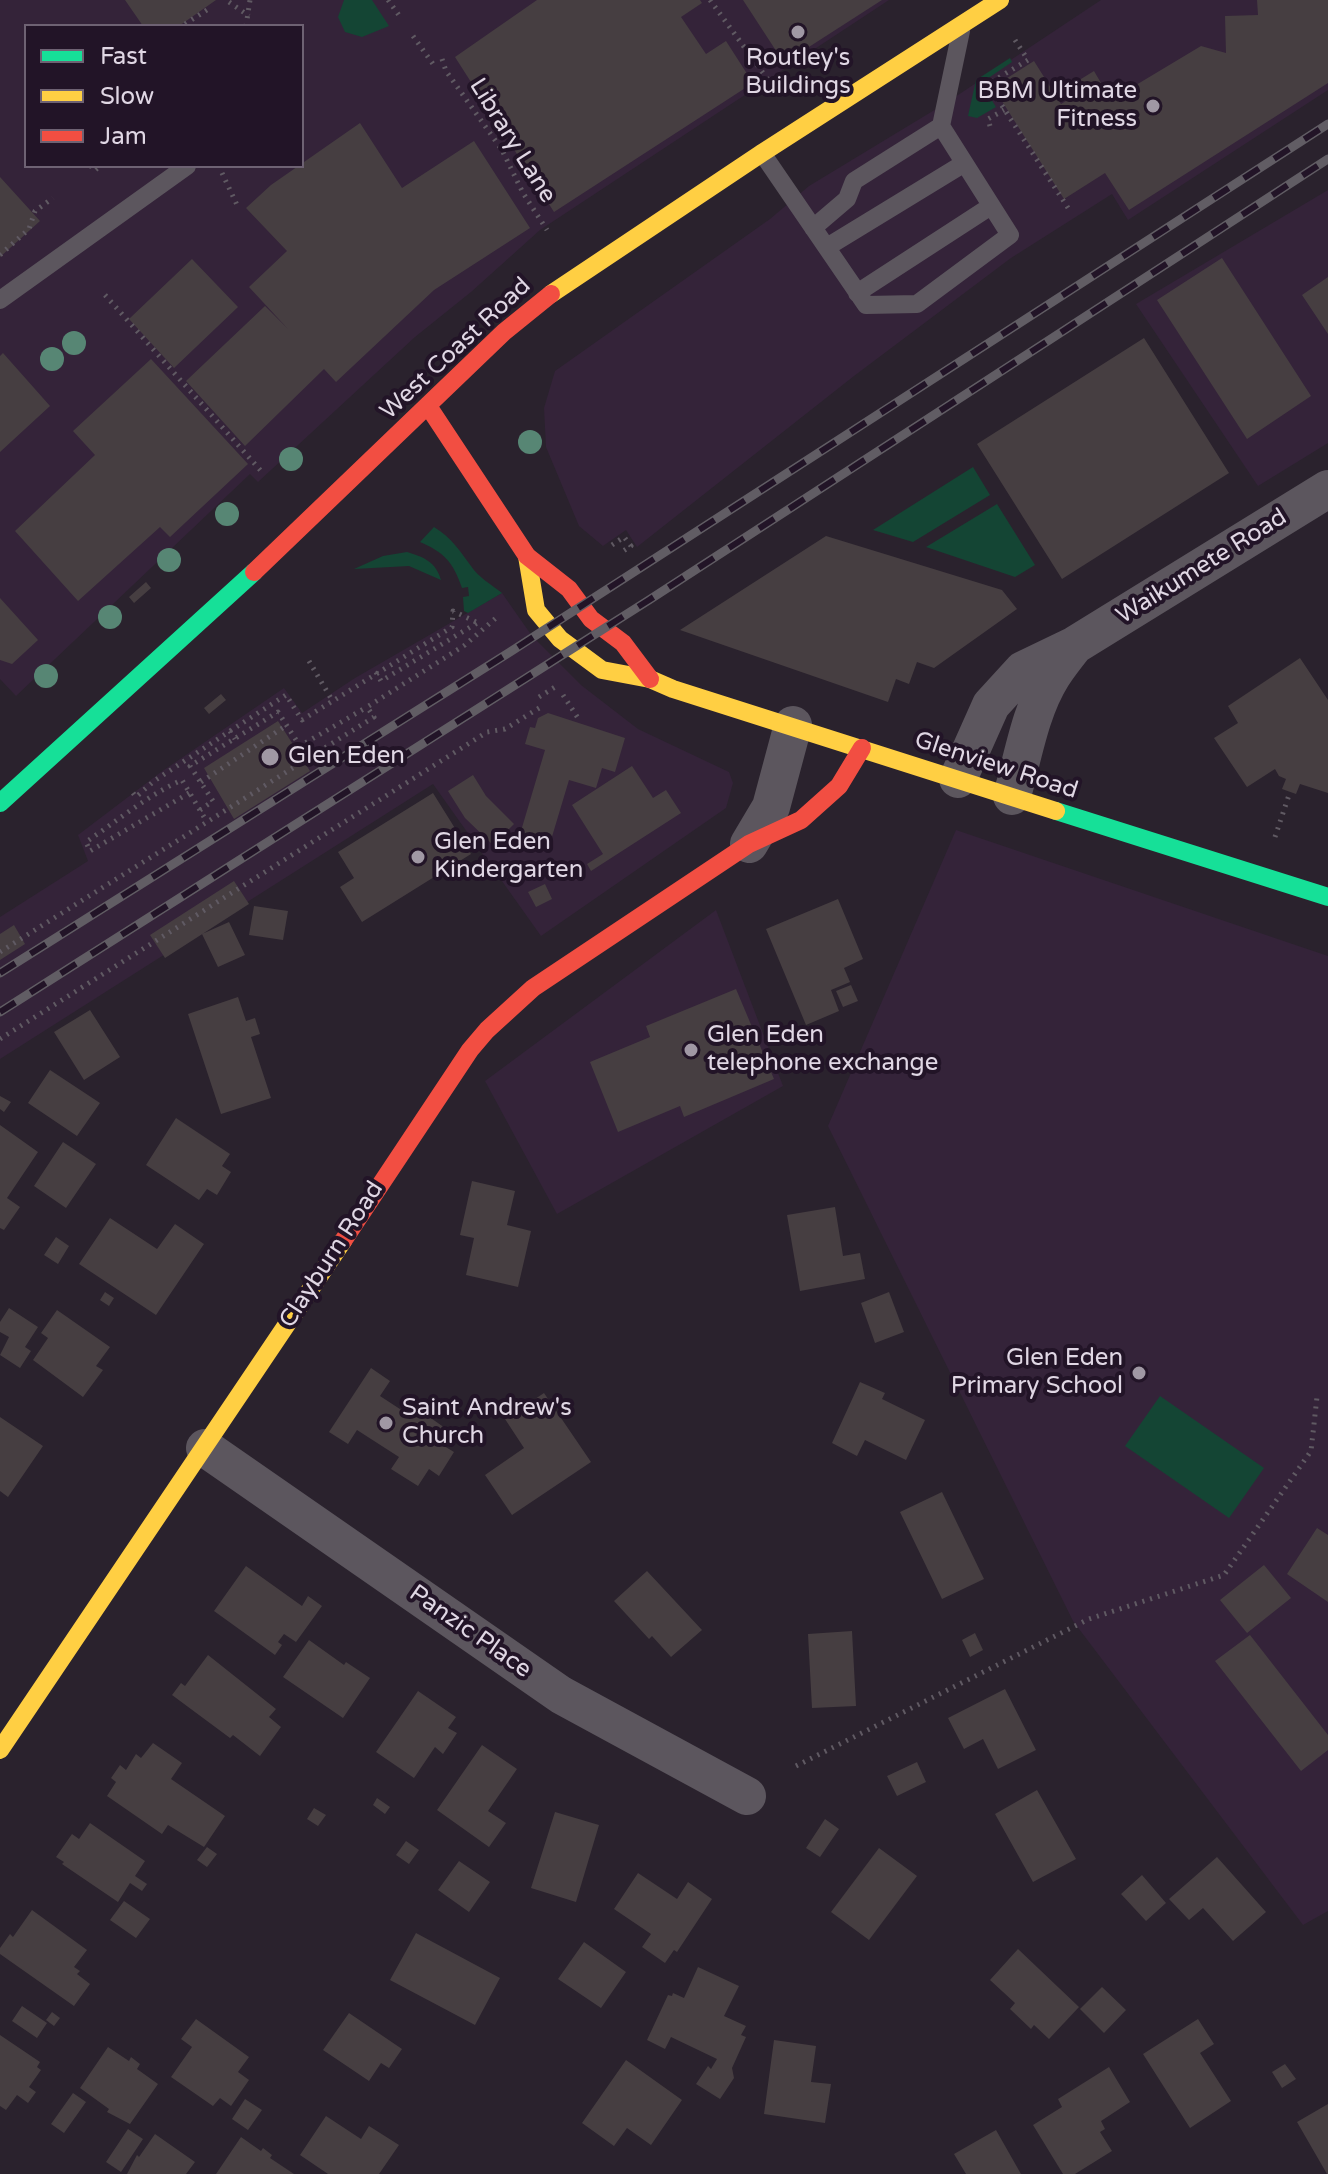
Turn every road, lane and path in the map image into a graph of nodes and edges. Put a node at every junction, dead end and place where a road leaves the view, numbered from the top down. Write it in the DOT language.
graph roads {
  1 [pos="250,0"];
  2 [pos="388,0"];
  3 [pos="710,0"];
  4 [pos="1000,0"];
  5 [pos="229,1"];
  6 [pos="210,8"];
  7 [pos="249,16"];
  8 [pos="401,18"];
  9 [pos="185,24"];
  10 [pos="247,24"];
  11 [pos="962,25"];
  12 [pos="413,36"];
  13 [pos="1015,40"];
  14 [pos="442,59"];
  15 [pos="433,64"];
  16 [pos="771,84"];
  17 [pos="1004,110"];
  18 [pos="941,126"];
  19 [pos="990,126"];
  20 [pos="762,153"];
  21 [pos="963,164"];
  22 [pos="184,168"];
  23 [pos="222,173"];
  24 [pos="53,198"];
  25 [pos="991,206"];
  26 [pos="238,207"];
  27 [pos="1070,211"];
  28 [pos="813,228"];
  29 [pos="547,230"];
  30 [pos="827,247"];
  31 [pos="0,255"];
  32 [pos="105,295"];
  33 [pos="861,299"];
  34 [pos="0,300"];
  35 [pos="428,406"];
  36 [pos="262,472"];
  37 [pos="1328,489"];
  38 [pos="612,545"];
  39 [pos="620,553"];
  40 [pos="527,556"];
  41 [pos="476,622"];
  42 [pos="491,622"];
  43 [pos="481,629"];
  44 [pos="1075,645"];
  45 [pos="309,661"];
  46 [pos="376,672"];
  47 [pos="650,679"];
  48 [pos="539,697"];
  49 [pos="332,700"];
  50 [pos="544,705"];
  51 [pos="367,707"];
  52 [pos="578,718"];
  53 [pos="287,725"];
  54 [pos="793,725"];
  55 [pos="230,731"];
  56 [pos="235,739"];
  57 [pos="862,748"];
  58 [pos="958,779"];
  59 [pos="201,782"];
  60 [pos="1290,792"];
  61 [pos="189,793"];
  62 [pos="1012,796"];
  63 [pos="0,803"];
  64 [pos="143,805"];
  65 [pos="200,810"];
  66 [pos="207,822"];
  67 [pos="1275,840"];
  68 [pos="749,844"];
  69 [pos="1328,897"];
  70 [pos="0,952"];
  71 [pos="0,1039"];
  72 [pos="1317,1397"];
  73 [pos="205,1448"];
  74 [pos="0,1750"];
  75 [pos="796,1766"];
  76 [pos="747,1796"];
  1 -- 7 [label="path"];
  2 -- 8 [label="path"];
  3 -- 16 [label="path"];
  4 -- 11 [label="main road, West Coast Road"];
  5 -- 7 [label="path"];
  6 -- 9 [label="path"];
  7 -- 10 [label="path"];
  11 -- 18 [label="lane"];
  11 -- 20 [label="main road, West Coast Road"];
  12 -- 15 [label="path"];
  13 -- 17 [label="path"];
  14 -- 29 [label="path, Library Lane"];
  17 -- 19 [label="path"];
  17 -- 27 [label="path"];
  18 -- 21 [label="lane"];
  18 -- 28 [label="lane"];
  20 -- 28 [label="lane"];
  20 -- 35 [label="main road, West Coast Road"];
  21 -- 25 [label="lane"];
  21 -- 30 [label="lane"];
  22 -- 34 [label="lane"];
  23 -- 26 [label="path"];
  24 -- 31 [label="path"];
  25 -- 33 [label="lane"];
  25 -- 33 [label="lane"];
  28 -- 30 [label="lane"];
  30 -- 33 [label="lane"];
  32 -- 36 [label="path"];
  35 -- 40 [label="main road, Glenview Road"];
  35 -- 63 [label="main road, West Coast Road"];
  37 -- 44 [label="street, Waikumete Road"];
  38 -- 39 [label="path"];
  40 -- 47 [label="main road, Glenview Road"];
  40 -- 47 [label="main road, Glenview Road"];
  41 -- 43 [label="path"];
  41 -- 46 [label="path"];
  41 -- 46 [label="path"];
  42 -- 43 [label="path"];
  43 -- 51 [label="path"];
  44 -- 58 [label="street, Waikumete Road"];
  44 -- 62 [label="street, Waikumete Road"];
  45 -- 49 [label="path"];
  46 -- 49 [label="path"];
  47 -- 54 [label="main road, Glenview Road"];
  48 -- 52 [label="path"];
  49 -- 55 [label="path"];
  50 -- 71 [label="path"];
  51 -- 53 [label="path"];
  51 -- 66 [label="path"];
  53 -- 56 [label="path"];
  53 -- 59 [label="path"];
  54 -- 57 [label="main road, Glenview Road"];
  54 -- 68 [label="street, Clayburn Road"];
  55 -- 56 [label="path"];
  55 -- 64 [label="path"];
  56 -- 59 [label="path"];
  57 -- 58 [label="main road, Glenview Road"];
  57 -- 68 [label="main road, Clayburn Road"];
  58 -- 62 [label="main road, Glenview Road"];
  59 -- 65 [label="path"];
  60 -- 67 [label="path"];
  61 -- 64 [label="path"];
  61 -- 64 [label="path"];
  61 -- 65 [label="path"];
  62 -- 69 [label="main road, Glenview Road"];
  65 -- 66 [label="path"];
  66 -- 70 [label="path"];
  68 -- 73 [label="main road, Clayburn Road"];
  72 -- 75 [label="path"];
  73 -- 74 [label="main road, Clayburn Road"];
  73 -- 76 [label="street, Panzic Place"];
}
